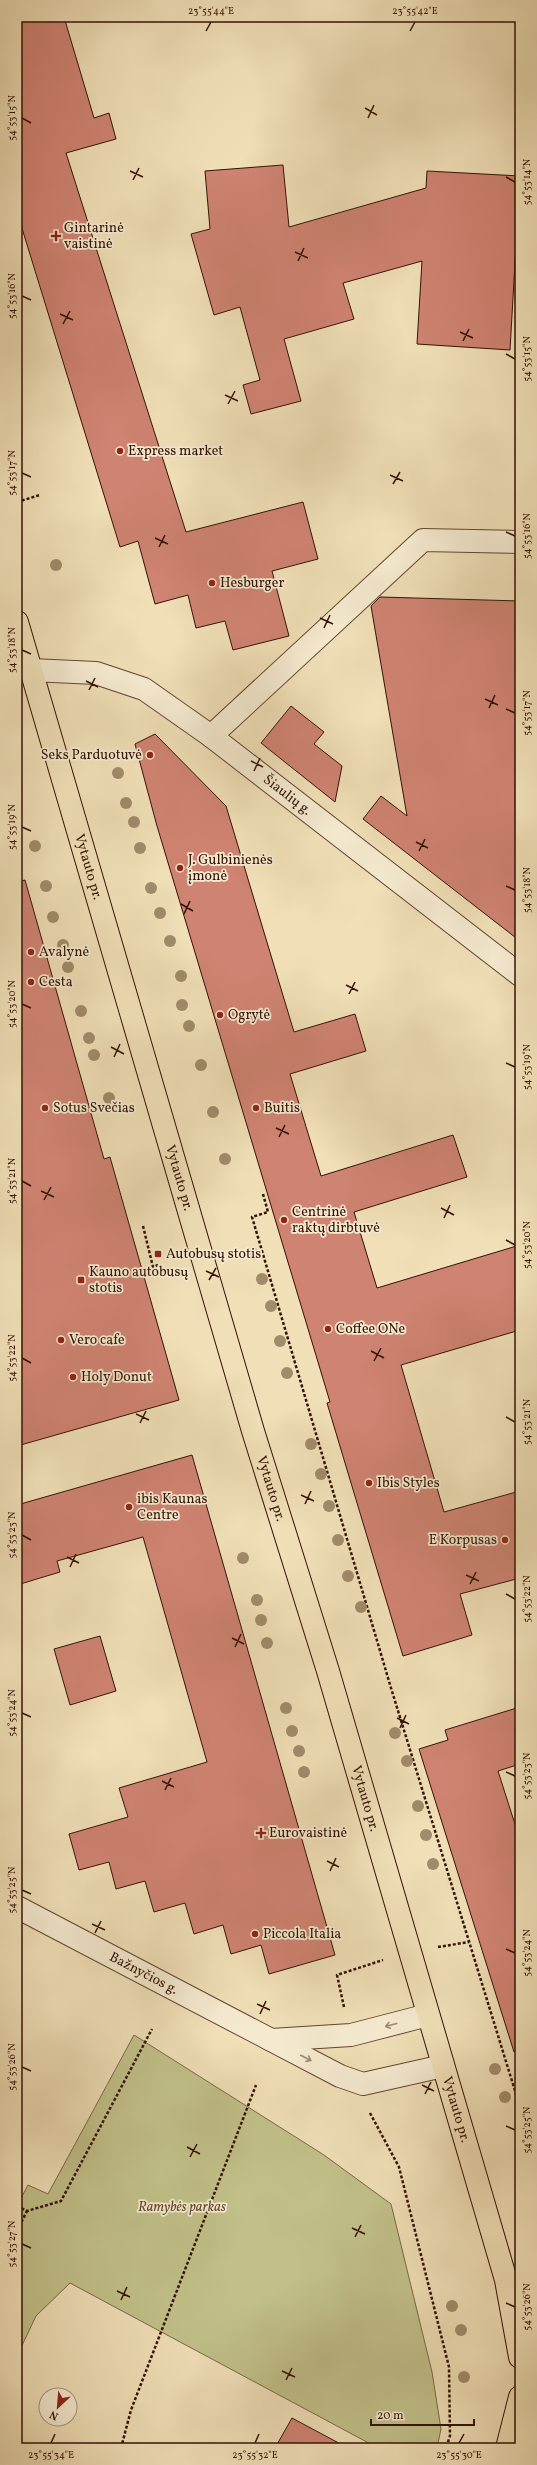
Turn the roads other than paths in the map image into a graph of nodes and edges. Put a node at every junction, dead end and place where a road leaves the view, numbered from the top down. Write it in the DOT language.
graph roads {
  1 [pos="520,542"];
  2 [pos="17,622"];
  3 [pos="31,670"];
  4 [pos="211,736"];
  5 [pos="520,975"];
  6 [pos="17,1907"];
  7 [pos="428,2015"];
  8 [pos="271,2040"];
  9 [pos="443,2066"];
  10 [pos="520,2357"];
  11 [pos="520,2397"];
  12 [pos="507,2448"];
  1 -- 4 [label="street"];
  2 -- 3 [label="main road, Vytauto pr."];
  3 -- 4 [label="street, Šiaulių g."];
  3 -- 7 [label="main road, Vytauto pr."];
  4 -- 5 [label="street, Šiaulių g."];
  6 -- 8 [label="street, Bažnyčios g."];
  7 -- 8 [label="street, one-way"];
  7 -- 9 [label="main road, Vytauto pr."];
  8 -- 9 [label="street, Bažnyčios g., one-way"];
  9 -- 10 [label="main road, Vytauto pr."];
  11 -- 12 [label="main road"];
}
